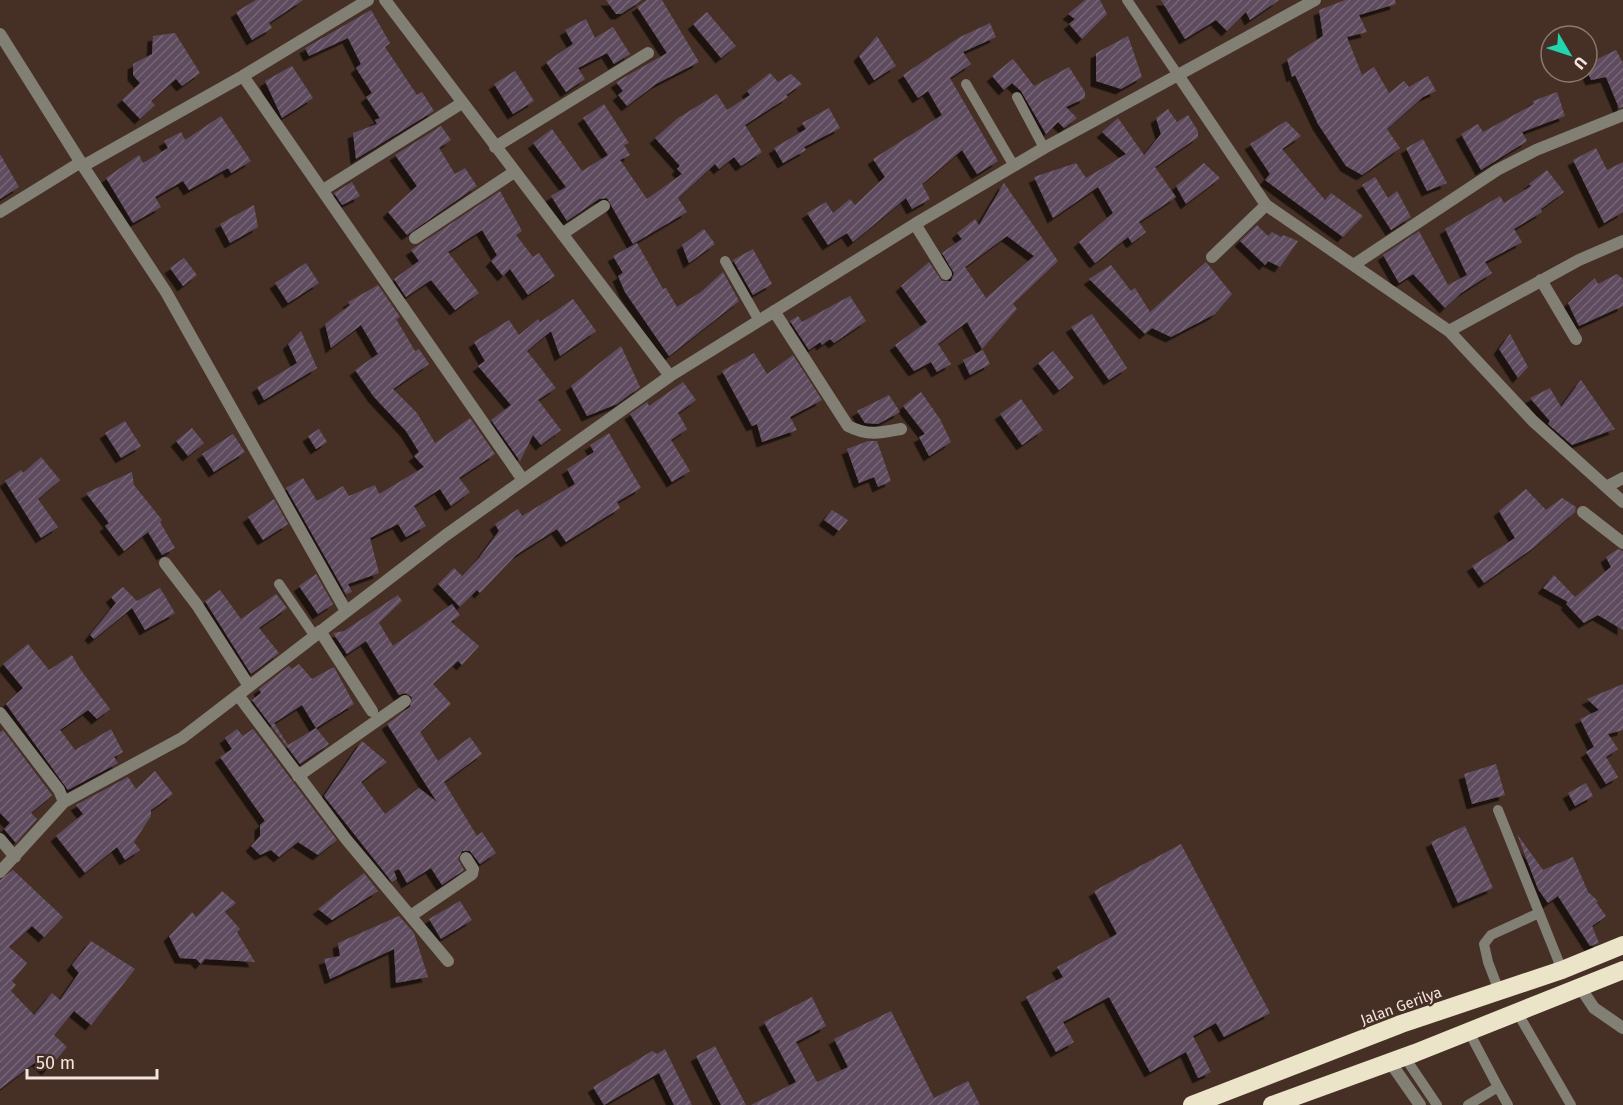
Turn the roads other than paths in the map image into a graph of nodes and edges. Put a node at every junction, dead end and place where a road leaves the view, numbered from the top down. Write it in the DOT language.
graph roads {
  1 [pos="368,0"];
  2 [pos="385,0"];
  3 [pos="1127,0"];
  4 [pos="1315,0"];
  5 [pos="0,34"];
  6 [pos="648,53"];
  7 [pos="1178,75"];
  8 [pos="243,76"];
  9 [pos="966,84"];
  10 [pos="1017,97"];
  11 [pos="462,103"];
  12 [pos="1623,115"];
  13 [pos="495,147"];
  14 [pos="1044,148"];
  15 [pos="82,164"];
  16 [pos="1014,166"];
  17 [pos="514,172"];
  18 [pos="322,190"];
  19 [pos="1266,205"];
  20 [pos="604,206"];
  21 [pos="0,212"];
  22 [pos="915,224"];
  23 [pos="562,234"];
  24 [pos="415,238"];
  25 [pos="1623,241"];
  26 [pos="1212,257"];
  27 [pos="725,261"];
  28 [pos="1355,264"];
  29 [pos="946,274"];
  30 [pos="1541,280"];
  31 [pos="774,311"];
  32 [pos="758,319"];
  33 [pos="1449,331"];
  34 [pos="1576,339"];
  35 [pos="670,376"];
  36 [pos="901,429"];
  37 [pos="1623,478"];
  38 [pos="523,480"];
  39 [pos="1608,486"];
  40 [pos="1623,502"];
  41 [pos="1583,512"];
  42 [pos="1623,543"];
  43 [pos="165,562"];
  44 [pos="279,584"];
  45 [pos="346,611"];
  46 [pos="317,633"];
  47 [pos="249,686"];
  48 [pos="238,694"];
  49 [pos="405,701"];
  50 [pos="372,711"];
  51 [pos="0,713"];
  52 [pos="298,776"];
  53 [pos="64,802"];
  54 [pos="1498,810"];
  55 [pos="0,839"];
  56 [pos="17,855"];
  57 [pos="466,858"];
  58 [pos="0,872"];
  59 [pos="1539,913"];
  60 [pos="412,915"];
  61 [pos="1623,945"];
  62 [pos="448,961"];
  63 [pos="1562,970"];
  64 [pos="1623,970"];
  65 [pos="1580,987"];
  66 [pos="1499,991"];
  67 [pos="1517,1012"];
  68 [pos="1623,1028"];
  69 [pos="1469,1032"];
  70 [pos="1397,1059"];
  71 [pos="1498,1087"];
  72 [pos="1192,1105"];
  73 [pos="1272,1105"];
  74 [pos="1420,1105"];
  75 [pos="1437,1105"];
  76 [pos="1468,1105"];
  77 [pos="1508,1105"];
  78 [pos="1571,1105"];
  1 -- 8 [label="street"];
  2 -- 11 [label="street"];
  3 -- 7 [label="lane"];
  4 -- 7 [label="street"];
  5 -- 15 [label="street"];
  6 -- 13 [label="street"];
  7 -- 14 [label="street"];
  7 -- 19 [label="street"];
  8 -- 15 [label="street"];
  8 -- 18 [label="street"];
  9 -- 16 [label="lane"];
  10 -- 14 [label="lane"];
  11 -- 13 [label="street"];
  11 -- 18 [label="street"];
  12 -- 28 [label="street"];
  13 -- 17 [label="street"];
  14 -- 16 [label="street"];
  15 -- 21 [label="street"];
  15 -- 45 [label="street"];
  16 -- 22 [label="street"];
  17 -- 23 [label="street"];
  17 -- 24 [label="street"];
  18 -- 38 [label="street"];
  19 -- 26 [label="street"];
  19 -- 28 [label="street"];
  20 -- 23 [label="street"];
  22 -- 29 [label="street"];
  22 -- 31 [label="street"];
  23 -- 35 [label="street"];
  25 -- 30 [label="street"];
  27 -- 32 [label="lane"];
  28 -- 33 [label="street"];
  30 -- 33 [label="street"];
  30 -- 34 [label="street"];
  31 -- 32 [label="street"];
  31 -- 36 [label="street"];
  32 -- 35 [label="street"];
  33 -- 39 [label="street"];
  35 -- 38 [label="street"];
  37 -- 39 [label="street"];
  38 -- 45 [label="street"];
  39 -- 40 [label="street"];
  41 -- 42 [label="street"];
  43 -- 47 [label="street"];
  44 -- 46 [label="lane"];
  45 -- 46 [label="street"];
  46 -- 47 [label="street"];
  46 -- 50 [label="street"];
  47 -- 48 [label="street"];
  48 -- 52 [label="street"];
  48 -- 53 [label="street"];
  49 -- 52 [label="street"];
  51 -- 53 [label="street"];
  52 -- 60 [label="street"];
  53 -- 56 [label="street"];
  54 -- 59 [label="lane"];
  55 -- 56 [label="street"];
  56 -- 58 [label="street"];
  57 -- 60 [label="street"];
  59 -- 63 [label="lane"];
  59 -- 66 [label="lane"];
  60 -- 62 [label="street"];
  61 -- 63 [label="highway, Jalan Gerilya"];
  63 -- 66 [label="highway, Jalan Gerilya"];
  64 -- 65 [label="highway"];
  65 -- 67 [label="highway"];
  65 -- 68 [label="street"];
  66 -- 72 [label="highway, Jalan Gerilya"];
  67 -- 69 [label="highway"];
  67 -- 78 [label="lane"];
  69 -- 70 [label="highway"];
  69 -- 71 [label="lane"];
  70 -- 73 [label="highway"];
  70 -- 74 [label="street"];
  70 -- 75 [label="lane"];
  71 -- 76 [label="lane"];
  71 -- 77 [label="lane"];
}
